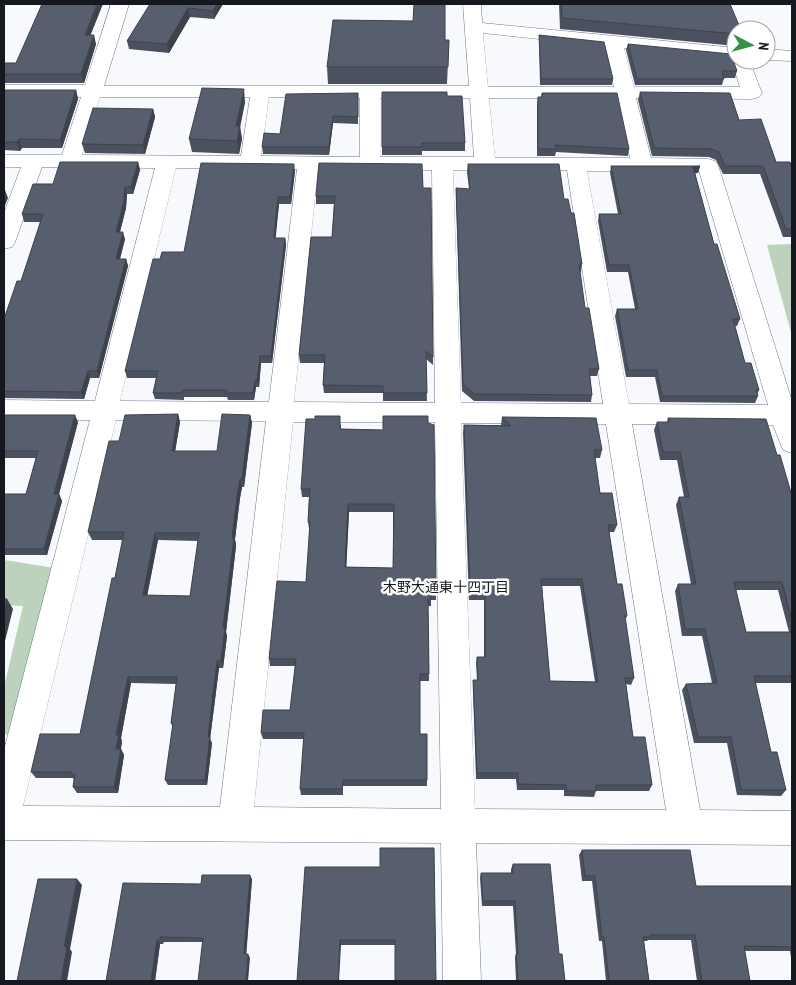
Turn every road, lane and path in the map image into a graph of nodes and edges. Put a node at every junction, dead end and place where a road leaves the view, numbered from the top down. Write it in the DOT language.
graph roads {
  1 [pos="120,4"];
  2 [pos="472,4"];
  3 [pos="474,27"];
  4 [pos="614,40"];
  5 [pos="726,53"];
  6 [pos="776,55"];
  7 [pos="792,56"];
  8 [pos="744,70"];
  9 [pos="4,91"];
  10 [pos="90,92"];
  11 [pos="260,92"];
  12 [pos="370,93"];
  13 [pos="479,93"];
  14 [pos="626,93"];
  15 [pos="4,161"];
  16 [pos="34,162"];
  17 [pos="70,162"];
  18 [pos="167,162"];
  19 [pos="250,162"];
  20 [pos="308,163"];
  21 [pos="370,163"];
  22 [pos="442,163"];
  23 [pos="485,164"];
  24 [pos="576,164"];
  25 [pos="642,164"];
  26 [pos="4,242"];
  27 [pos="4,410"];
  28 [pos="105,410"];
  29 [pos="280,411"];
  30 [pos="448,412"];
  31 [pos="618,413"];
  32 [pos="784,414"];
  33 [pos="792,443"];
  34 [pos="4,815"];
  35 [pos="4,824"];
  36 [pos="235,825"];
  37 [pos="458,826"];
  38 [pos="686,828"];
  39 [pos="792,828"];
  40 [pos="462,981"];
  1 -- 10 [label="street"];
  2 -- 3 [label="street"];
  3 -- 4 [label="street"];
  3 -- 13 [label="street"];
  4 -- 5 [label="street"];
  4 -- 14 [label="street"];
  6 -- 7 [label="street"];
  8 -- 14 [label="street"];
  9 -- 10 [label="street"];
  10 -- 11 [label="street"];
  10 -- 17 [label="street"];
  11 -- 12 [label="street"];
  11 -- 19 [label="street"];
  12 -- 13 [label="street"];
  12 -- 21 [label="street"];
  13 -- 14 [label="street"];
  13 -- 23 [label="street"];
  14 -- 25 [label="street"];
  15 -- 16 [label="street"];
  16 -- 17 [label="street"];
  16 -- 26 [label="street"];
  17 -- 18 [label="street"];
  18 -- 19 [label="street"];
  18 -- 28 [label="street"];
  19 -- 20 [label="street"];
  20 -- 21 [label="street"];
  20 -- 29 [label="street"];
  21 -- 22 [label="street"];
  22 -- 23 [label="street"];
  22 -- 30 [label="street"];
  23 -- 24 [label="street"];
  24 -- 25 [label="street"];
  24 -- 31 [label="street"];
  25 -- 32 [label="street"];
  27 -- 28 [label="street"];
  28 -- 29 [label="street"];
  28 -- 34 [label="street"];
  29 -- 30 [label="street"];
  29 -- 36 [label="street"];
  30 -- 31 [label="street"];
  30 -- 37 [label="street"];
  31 -- 32 [label="street"];
  31 -- 38 [label="street"];
  32 -- 33 [label="street"];
  35 -- 36 [label="street"];
  36 -- 37 [label="street"];
  37 -- 38 [label="street"];
  37 -- 40 [label="street"];
  38 -- 39 [label="street"];
}
